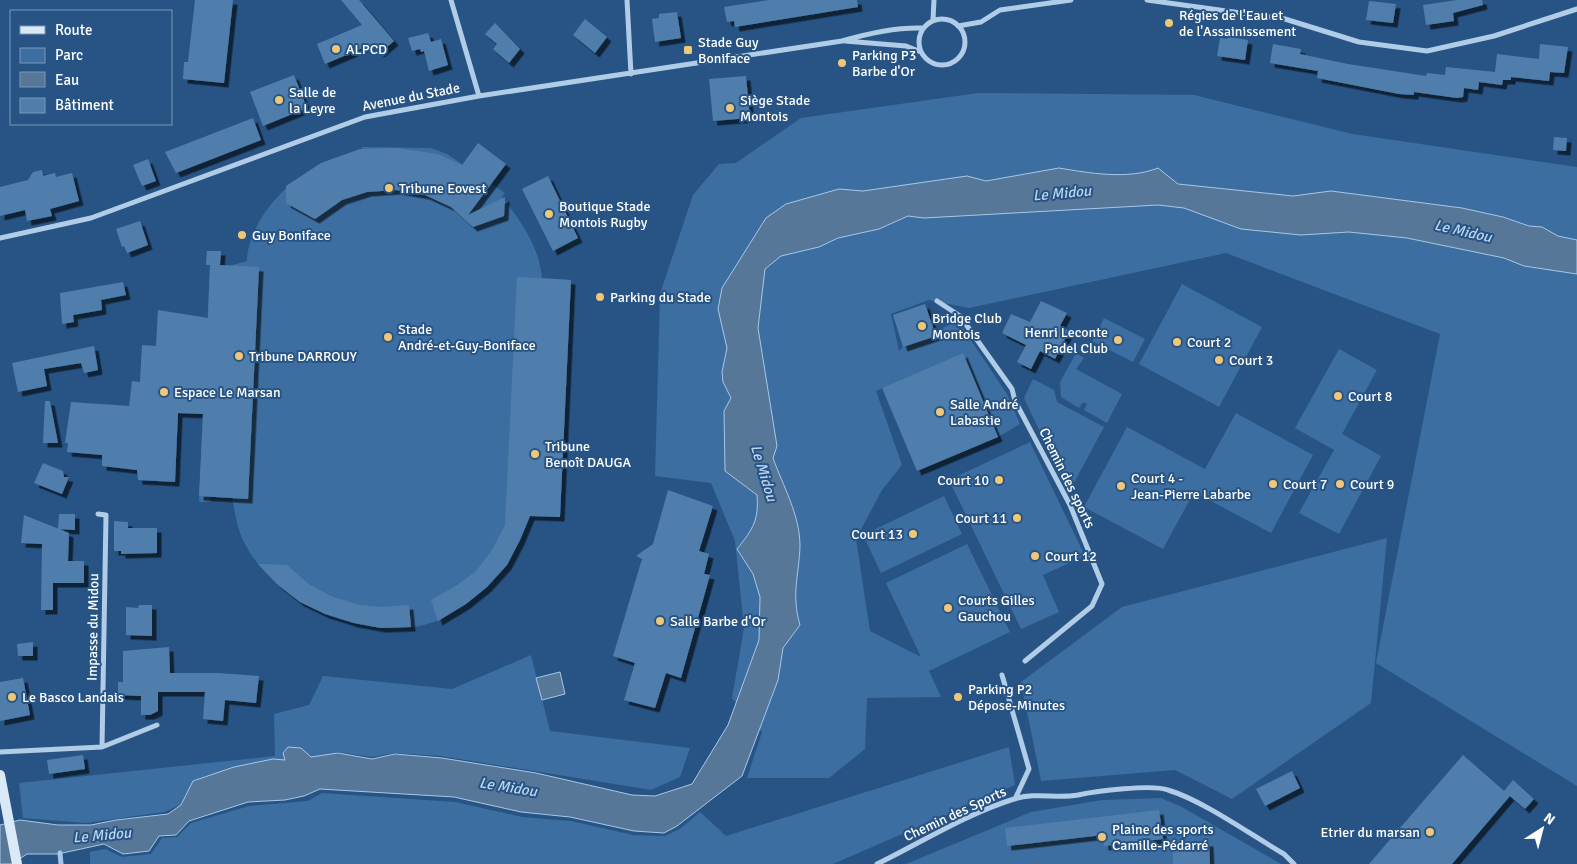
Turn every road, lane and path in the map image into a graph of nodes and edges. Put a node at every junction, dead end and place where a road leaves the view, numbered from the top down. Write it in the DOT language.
graph roads {
  1 [pos="451,0"];
  2 [pos="627,0"];
  3 [pos="934,0"];
  4 [pos="1071,0"];
  5 [pos="1147,0"];
  6 [pos="1577,9"];
  7 [pos="933,20"];
  8 [pos="958,26"];
  9 [pos="923,28"];
  10 [pos="842,41"];
  11 [pos="921,52"];
  12 [pos="631,74"];
  13 [pos="479,96"];
  14 [pos="0,238"];
  15 [pos="937,301"];
  16 [pos="98,514"];
  17 [pos="1024,661"];
  18 [pos="1002,675"];
  19 [pos="156,725"];
  20 [pos="102,747"];
  21 [pos="0,752"];
  22 [pos="0,775"];
  23 [pos="1015,799"];
  24 [pos="17,864"];
  25 [pos="877,864"];
  26 [pos="1294,864"];
  1 -- 13 [label="street"];
  2 -- 12 [label="street"];
  3 -- 7 [label="street"];
  4 -- 8 [label="street"];
  5 -- 6 [label="street"];
  7 -- 8 [label="street"];
  7 -- 9 [label="street"];
  8 -- 11 [label="street"];
  9 -- 10 [label="street, Avenue du Stade"];
  9 -- 11 [label="street"];
  10 -- 11 [label="street, Avenue du Stade"];
  10 -- 12 [label="street, Avenue du Stade"];
  12 -- 13 [label="street, Avenue du Stade"];
  13 -- 14 [label="street, Avenue du Stade"];
  15 -- 17 [label="street, Chemin des sports"];
  16 -- 20 [label="street, Impasse du Midou"];
  18 -- 23 [label="street"];
  19 -- 20 [label="street"];
  20 -- 21 [label="street"];
  22 -- 24 [label="main road"];
  23 -- 25 [label="street, Chemin des Sports"];
  23 -- 26 [label="street, Chemin des Sports"];
}
